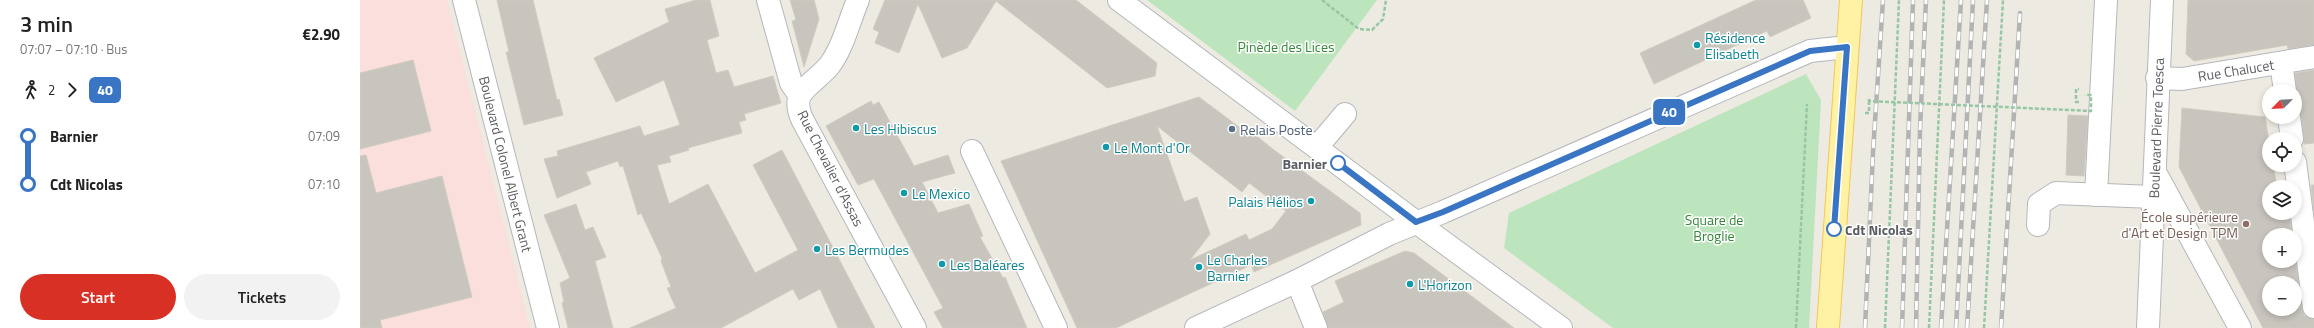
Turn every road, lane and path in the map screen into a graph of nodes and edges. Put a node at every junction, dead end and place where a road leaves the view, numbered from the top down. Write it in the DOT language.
graph roads {
  1 [pos="464,0"];
  2 [pos="768,0"];
  3 [pos="858,0"];
  4 [pos="1119,0"];
  5 [pos="1322,0"];
  6 [pos="1386,0"];
  7 [pos="1850,0"];
  8 [pos="1899,0"];
  9 [pos="1944,0"];
  10 [pos="2003,0"];
  11 [pos="2106,0"];
  12 [pos="2162,0"];
  13 [pos="1847,47"];
  14 [pos="2314,58"];
  15 [pos="2281,63"];
  16 [pos="2157,78"];
  17 [pos="2284,84"];
  18 [pos="802,92"];
  19 [pos="2086,95"];
  20 [pos="1807,104"];
  21 [pos="1869,113"];
  22 [pos="1345,114"];
  23 [pos="1317,147"];
  24 [pos="972,151"];
  25 [pos="2155,172"];
  26 [pos="2296,172"];
  27 [pos="2096,195"];
  28 [pos="2153,197"];
  29 [pos="2057,201"];
  30 [pos="1416,222"];
  31 [pos="1297,281"];
  32 [pos="2314,307"];
  33 [pos="548,328"];
  34 [pos="915,328"];
  35 [pos="1056,328"];
  36 [pos="1196,328"];
  37 [pos="1316,328"];
  38 [pos="1561,328"];
  39 [pos="1796,328"];
  40 [pos="1828,328"];
  41 [pos="1885,328"];
  42 [pos="1929,328"];
  43 [pos="1984,328"];
  44 [pos="2148,328"];
  45 [pos="2240,328"];
  1 -- 33 [label="street, Boulevard Colonel Albert Grant"];
  2 -- 18 [label="street"];
  3 -- 18 [label="street"];
  4 -- 23 [label="street"];
  5 -- 6 [label="path"];
  7 -- 13 [label="main road"];
  8 -- 41 [label="path"];
  9 -- 42 [label="path"];
  10 -- 43 [label="path"];
  11 -- 27 [label="street"];
  12 -- 16 [label="street, Boulevard Pierre Toesca"];
  13 -- 30 [label="street"];
  13 -- 40 [label="main road"];
  14 -- 15 [label="street, Rue Chalucet"];
  15 -- 16 [label="street, Rue Chalucet"];
  15 -- 17 [label="street"];
  16 -- 25 [label="street, Boulevard Pierre Toesca"];
  18 -- 34 [label="street, Rue Chevalier d'Assas"];
  19 -- 21 [label="path, bridge"];
  20 -- 39 [label="path"];
  22 -- 23 [label="street"];
  23 -- 30 [label="street"];
  24 -- 35 [label="street"];
  25 -- 28 [label="street, Boulevard Pierre Toesca"];
  25 -- 45 [label="street"];
  26 -- 32 [label="street"];
  27 -- 28 [label="street"];
  27 -- 29 [label="street"];
  28 -- 44 [label="street, Boulevard Pierre Toesca"];
  30 -- 31 [label="street"];
  30 -- 38 [label="street"];
  31 -- 36 [label="street"];
  31 -- 37 [label="street"];
}
